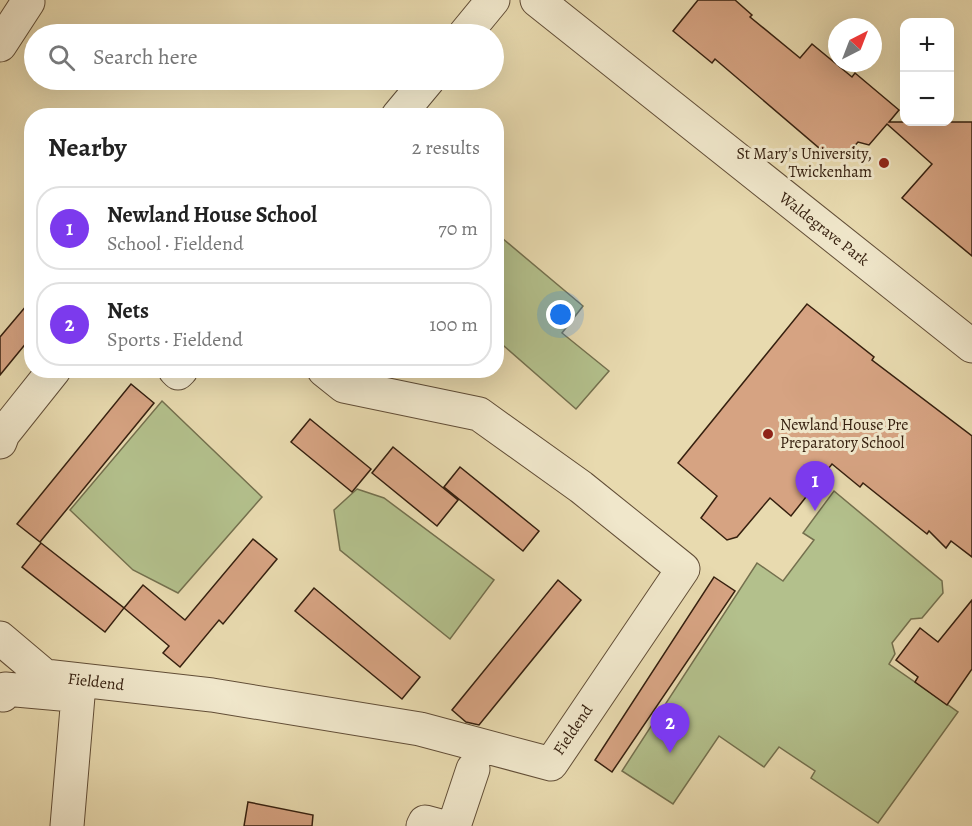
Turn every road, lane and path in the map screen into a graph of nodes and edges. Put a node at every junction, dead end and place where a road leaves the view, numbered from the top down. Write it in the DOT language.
graph roads {
  1 [pos="493,0"];
  2 [pos="537,0"];
  3 [pos="28,2"];
  4 [pos="473,24"];
  5 [pos="0,45"];
  6 [pos="420,90"];
  7 [pos="405,108"];
  8 [pos="972,346"];
  9 [pos="48,378"];
  10 [pos="334,378"];
  11 [pos="0,442"];
  12 [pos="0,638"];
  13 [pos="3,695"];
  14 [pos="78,696"];
  15 [pos="130,701"];
  16 [pos="473,769"];
  17 [pos="67,826"];
  18 [pos="423,826"];
  19 [pos="440,826"];
  20 [pos="454,826"];
  1 -- 4 [label="street"];
  2 -- 8 [label="street, Waldegrave Park"];
  3 -- 5 [label="street"];
  6 -- 7 [label="street"];
  9 -- 11 [label="street"];
  10 -- 12 [label="street, Fieldend"];
  13 -- 14 [label="street"];
  14 -- 15 [label="street"];
  14 -- 17 [label="street"];
  16 -- 20 [label="street"];
  18 -- 19 [label="street"];
}
